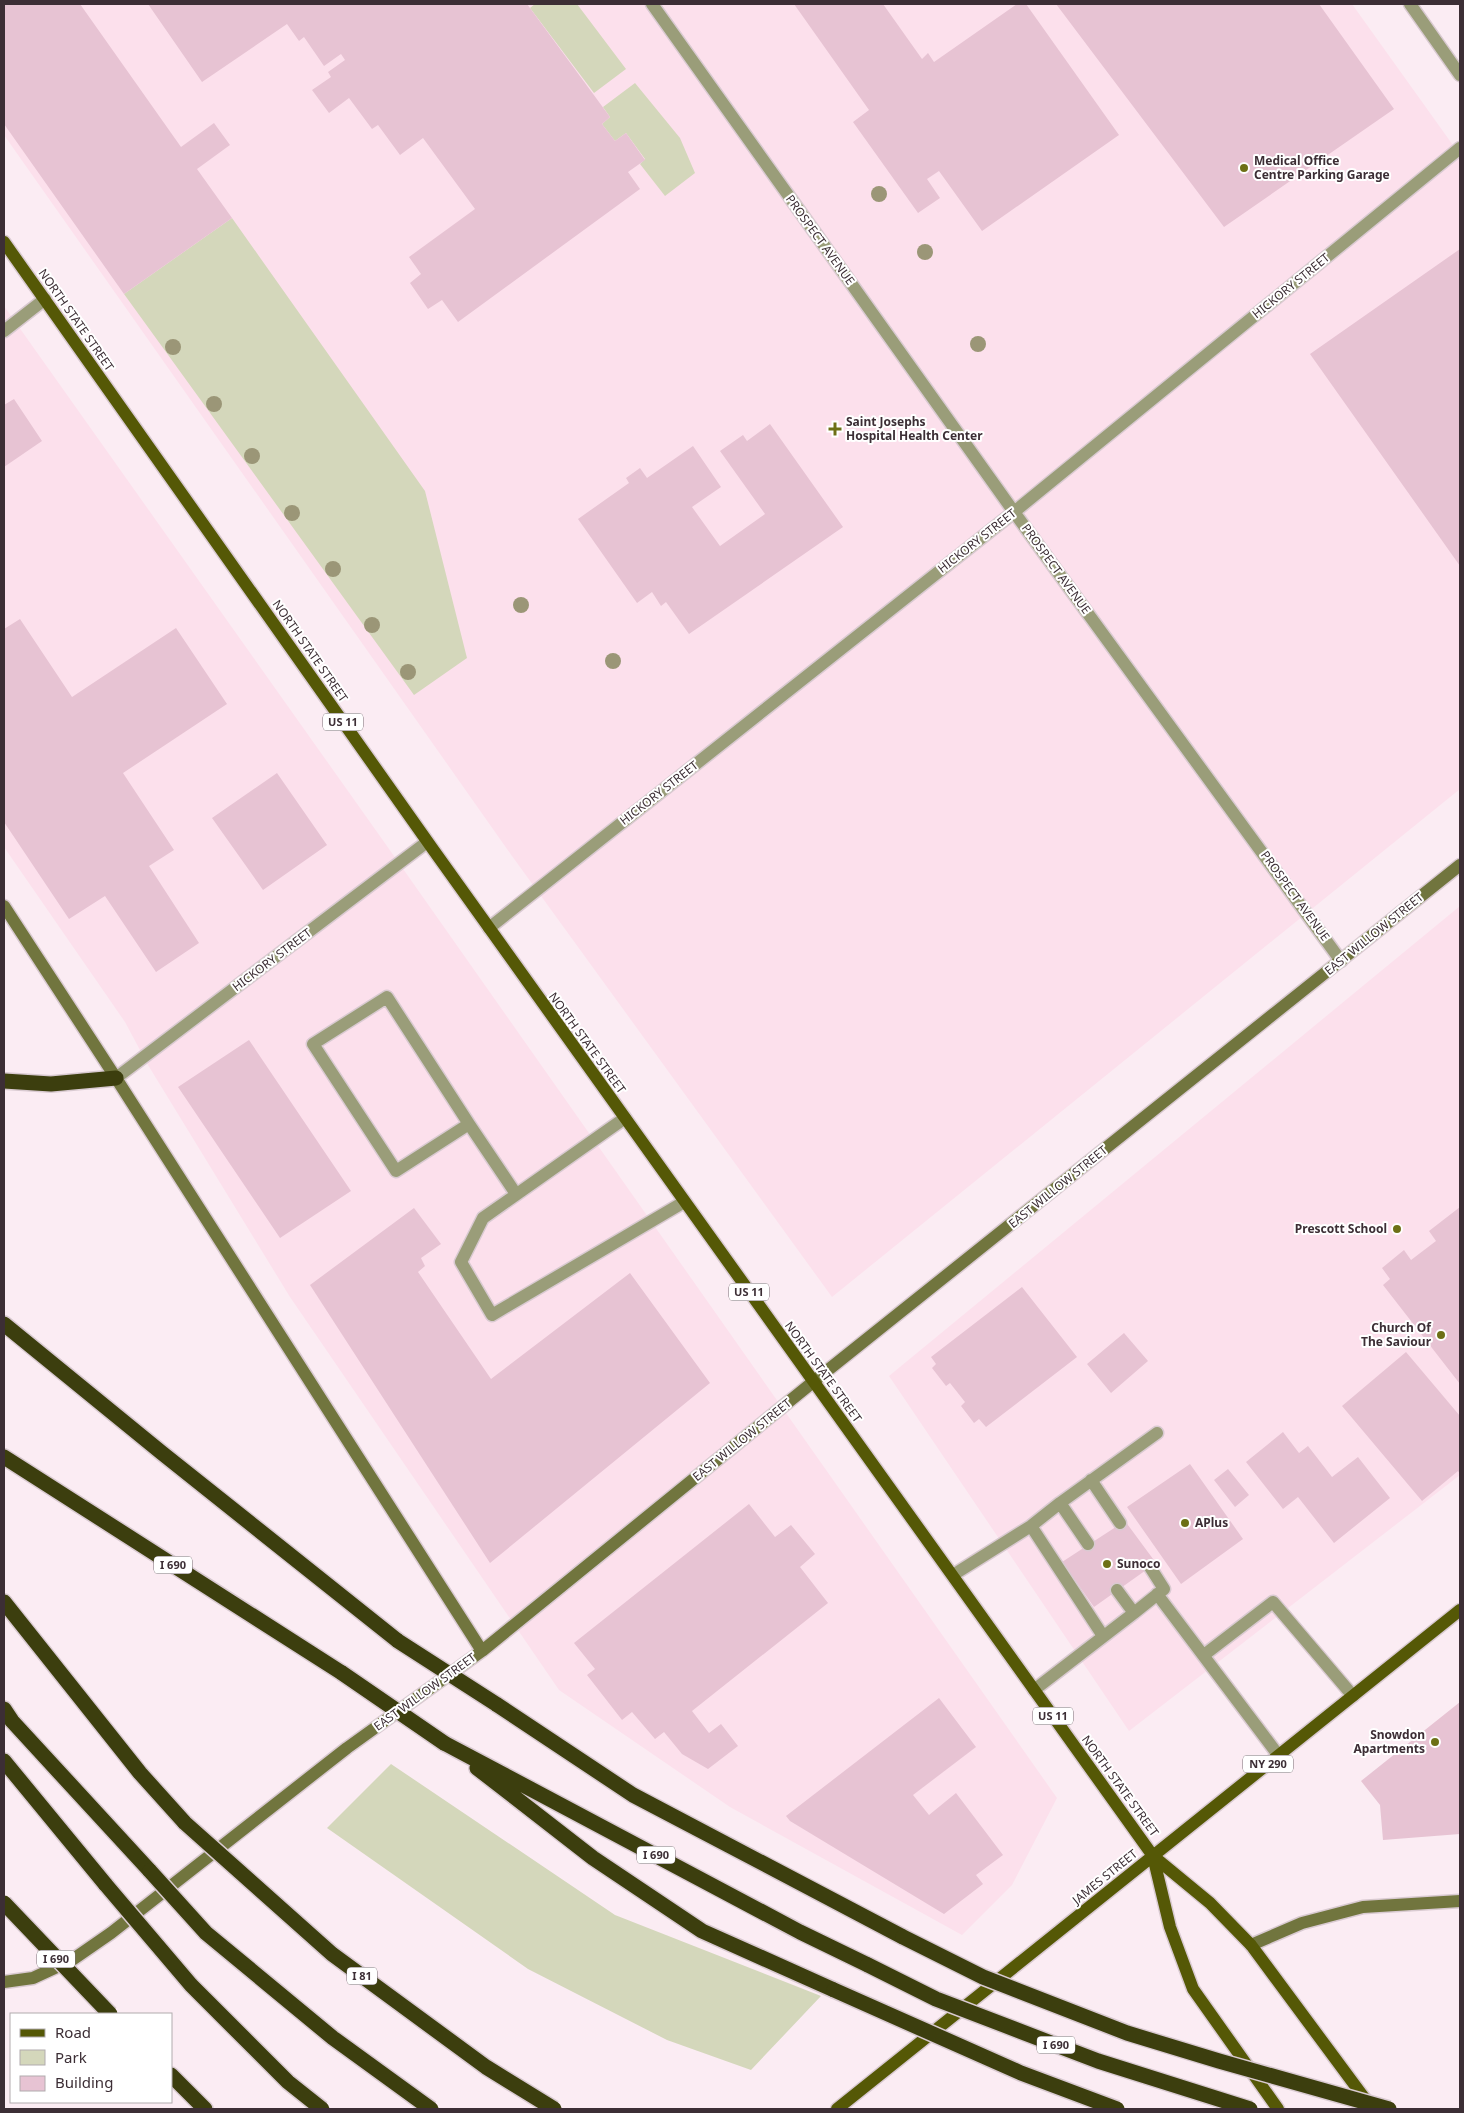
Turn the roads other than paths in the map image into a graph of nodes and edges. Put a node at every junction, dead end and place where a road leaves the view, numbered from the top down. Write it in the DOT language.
graph roads {
  1 [pos="652,4"];
  2 [pos="1410,4"];
  3 [pos="1460,74"];
  4 [pos="1460,148"];
  5 [pos="4,242"];
  6 [pos="45,299"];
  7 [pos="4,331"];
  8 [pos="1014,512"];
  9 [pos="427,842"];
  10 [pos="1460,865"];
  11 [pos="4,906"];
  12 [pos="489,928"];
  13 [pos="1341,961"];
  14 [pos="116,1078"];
  15 [pos="4,1082"];
  16 [pos="625,1118"];
  17 [pos="469,1124"];
  18 [pos="516,1194"];
  19 [pos="684,1202"];
  20 [pos="4,1324"];
  21 [pos="813,1382"];
  22 [pos="1157,1433"];
  23 [pos="4,1457"];
  24 [pos="1091,1480"];
  25 [pos="1060,1503"];
  26 [pos="1120,1523"];
  27 [pos="1032,1526"];
  28 [pos="1088,1544"];
  29 [pos="1150,1567"];
  30 [pos="953,1575"];
  31 [pos="1117,1590"];
  32 [pos="1157,1594"];
  33 [pos="4,1602"];
  34 [pos="1460,1610"];
  35 [pos="1134,1613"];
  36 [pos="1103,1636"];
  37 [pos="482,1651"];
  38 [pos="1204,1654"];
  39 [pos="1034,1690"];
  40 [pos="1353,1696"];
  41 [pos="4,1709"];
  42 [pos="444,1743"];
  43 [pos="1279,1756"];
  44 [pos="4,1762"];
  45 [pos="1153,1856"];
  46 [pos="1460,1901"];
  47 [pos="4,1903"];
  48 [pos="1251,1945"];
  49 [pos="4,1982"];
  50 [pos="109,2013"];
  51 [pos="172,2077"];
  52 [pos="205,2109"];
  53 [pos="322,2109"];
  54 [pos="431,2109"];
  55 [pos="554,2109"];
  56 [pos="837,2109"];
  57 [pos="1117,2109"];
  58 [pos="1250,2109"];
  59 [pos="1278,2109"];
  60 [pos="1372,2109"];
  61 [pos="1390,2109"];
  1 -- 8 [label="street, PROSPECT AVENUE"];
  2 -- 3 [label="street"];
  4 -- 8 [label="street, HICKORY STREET"];
  5 -- 6 [label="main road, NORTH STATE STREET / US 11"];
  6 -- 7 [label="street"];
  6 -- 9 [label="main road, NORTH STATE STREET / US 11"];
  8 -- 12 [label="street, HICKORY STREET"];
  8 -- 13 [label="street, PROSPECT AVENUE"];
  9 -- 12 [label="main road, NORTH STATE STREET / US 11"];
  9 -- 14 [label="street, HICKORY STREET"];
  10 -- 13 [label="street, EAST WILLOW STREET"];
  11 -- 14 [label="street"];
  12 -- 16 [label="main road, NORTH STATE STREET / US 11"];
  13 -- 21 [label="street, EAST WILLOW STREET"];
  14 -- 15 [label="highway"];
  14 -- 37 [label="street"];
  16 -- 18 [label="street"];
  16 -- 19 [label="main road, NORTH STATE STREET / US 11"];
  17 -- 17 [label="street"];
  17 -- 18 [label="street"];
  18 -- 19 [label="street"];
  19 -- 21 [label="main road, NORTH STATE STREET / US 11"];
  20 -- 61 [label="highway, bridge"];
  21 -- 30 [label="main road, NORTH STATE STREET / US 11"];
  21 -- 37 [label="street, EAST WILLOW STREET"];
  22 -- 24 [label="street"];
  23 -- 42 [label="highway, I 690, bridge"];
  24 -- 25 [label="street"];
  24 -- 26 [label="street"];
  25 -- 27 [label="street"];
  25 -- 28 [label="street"];
  27 -- 30 [label="street"];
  27 -- 36 [label="street"];
  29 -- 32 [label="street"];
  30 -- 39 [label="main road, NORTH STATE STREET / US 11"];
  31 -- 35 [label="street"];
  32 -- 35 [label="street"];
  32 -- 38 [label="street"];
  33 -- 55 [label="highway, I 81, bridge"];
  34 -- 40 [label="main road, JAMES STREET / NY 290"];
  35 -- 36 [label="street"];
  36 -- 39 [label="street"];
  37 -- 49 [label="street, EAST WILLOW STREET"];
  38 -- 40 [label="street"];
  38 -- 43 [label="street"];
  39 -- 45 [label="main road, NORTH STATE STREET / US 11"];
  40 -- 43 [label="main road, JAMES STREET / NY 290"];
  41 -- 54 [label="highway, bridge"];
  42 -- 57 [label="highway, bridge"];
  42 -- 58 [label="highway, I 690, bridge"];
  43 -- 45 [label="main road, JAMES STREET / NY 290"];
  44 -- 53 [label="highway, bridge"];
  45 -- 48 [label="main road, NORTH STATE STREET / US 11"];
  45 -- 56 [label="main road, JAMES STREET"];
  45 -- 59 [label="main road, NORTH STATE STREET / US 11"];
  46 -- 48 [label="street"];
  47 -- 50 [label="highway, I 690, bridge"];
  48 -- 60 [label="main road, NORTH STATE STREET / US 11"];
  51 -- 52 [label="highway"];
}
